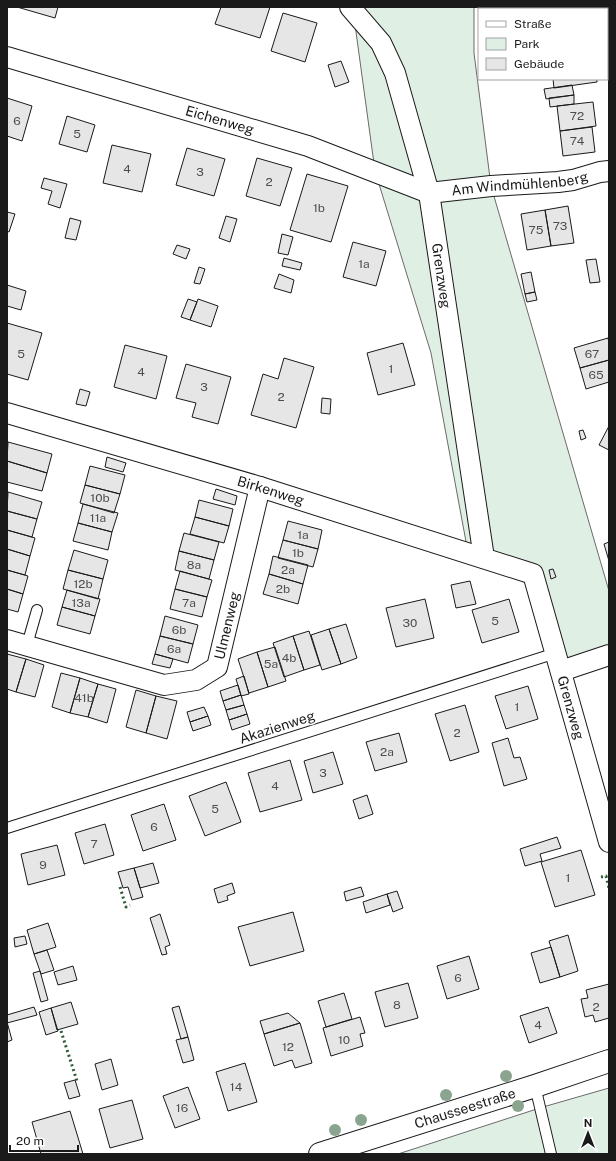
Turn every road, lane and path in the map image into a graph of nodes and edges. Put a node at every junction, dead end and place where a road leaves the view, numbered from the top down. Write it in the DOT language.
graph roads {
  1 [pos="351,9"];
  2 [pos="7,57"];
  3 [pos="609,171"];
  4 [pos="429,193"];
  5 [pos="7,413"];
  6 [pos="260,486"];
  7 [pos="484,558"];
  8 [pos="533,574"];
  9 [pos="37,610"];
  10 [pos="7,640"];
  11 [pos="27,645"];
  12 [pos="609,655"];
  13 [pos="558,662"];
  14 [pos="7,828"];
  15 [pos="609,842"];
  16 [pos="609,1061"];
  17 [pos="535,1086"];
  18 [pos="320,1154"];
  19 [pos="551,1154"];
  1 -- 4 [label="street, Grenzweg"];
  2 -- 4 [label="street, Eichenweg"];
  3 -- 4 [label="street, Am Windmühlenberg"];
  4 -- 7 [label="street, Grenzweg"];
  5 -- 6 [label="street, Birkenweg"];
  6 -- 7 [label="street, Birkenweg"];
  6 -- 11 [label="street, Ulmenweg"];
  7 -- 8 [label="street, Birkenweg"];
  8 -- 13 [label="street, Grenzweg"];
  9 -- 11 [label="lane"];
  10 -- 11 [label="street, Ulmenweg"];
  12 -- 13 [label="street"];
  13 -- 14 [label="lane, Akazienweg"];
  13 -- 15 [label="street, Grenzweg"];
  16 -- 17 [label="main road, Chausseestraße"];
  17 -- 18 [label="main road, Chausseestraße"];
  17 -- 19 [label="lane"];
}
